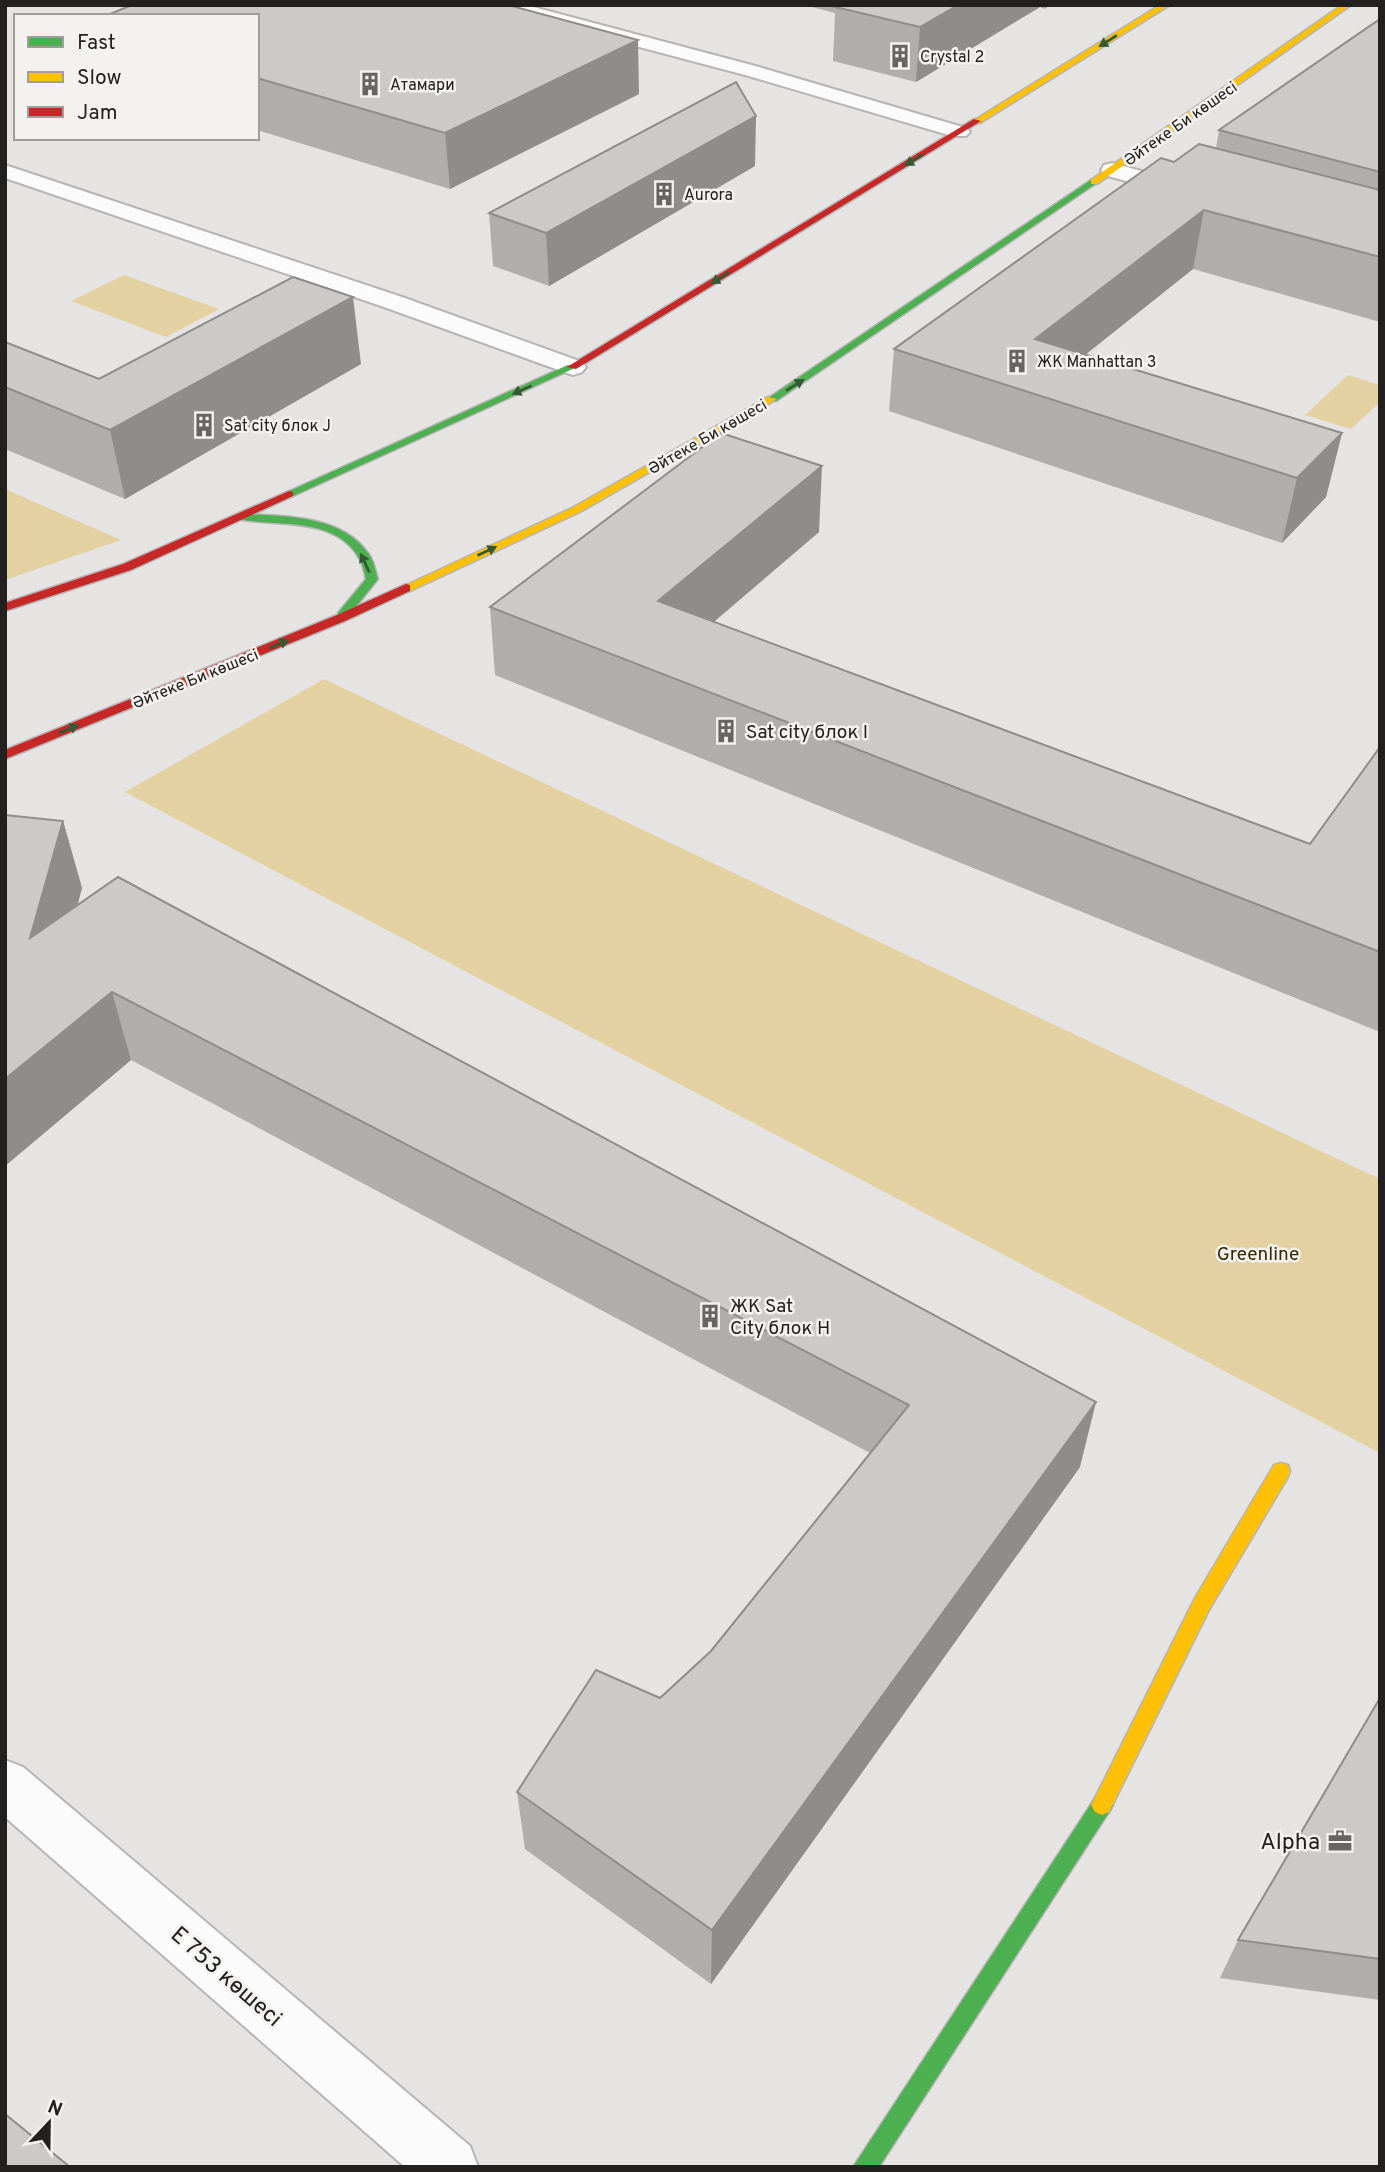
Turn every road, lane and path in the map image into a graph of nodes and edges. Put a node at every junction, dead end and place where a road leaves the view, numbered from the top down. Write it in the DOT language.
graph roads {
  1 [pos="503,5"];
  2 [pos="1166,5"];
  3 [pos="1347,5"];
  4 [pos="594,11"];
  5 [pos="571,23"];
  6 [pos="960,132"];
  7 [pos="1112,170"];
  8 [pos="5,171"];
  9 [pos="1206,196"];
  10 [pos="573,367"];
  11 [pos="242,517"];
  12 [pos="5,607"];
  13 [pos="341,618"];
  14 [pos="5,755"];
  15 [pos="1281,1471"];
  16 [pos="5,1784"];
  17 [pos="449,2167"];
  18 [pos="865,2167"];
  1 -- 5 [label="street"];
  2 -- 6 [label="street, one-way"];
  3 -- 7 [label="street, Әйтеке Би көшесі"];
  4 -- 5 [label="street"];
  5 -- 6 [label="street"];
  6 -- 10 [label="street, one-way"];
  7 -- 9 [label="street"];
  13 -- 7 [label="street, Әйтеке Би көшесі, one-way"];
  8 -- 10 [label="street"];
  10 -- 11 [label="street, one-way"];
  11 -- 12 [label="street"];
  13 -- 11 [label="street, one-way"];
  14 -- 13 [label="street, Әйтеке Би көшесі, one-way"];
  15 -- 18 [label="street"];
  16 -- 17 [label="street, Е 753 көшесі"];
}
